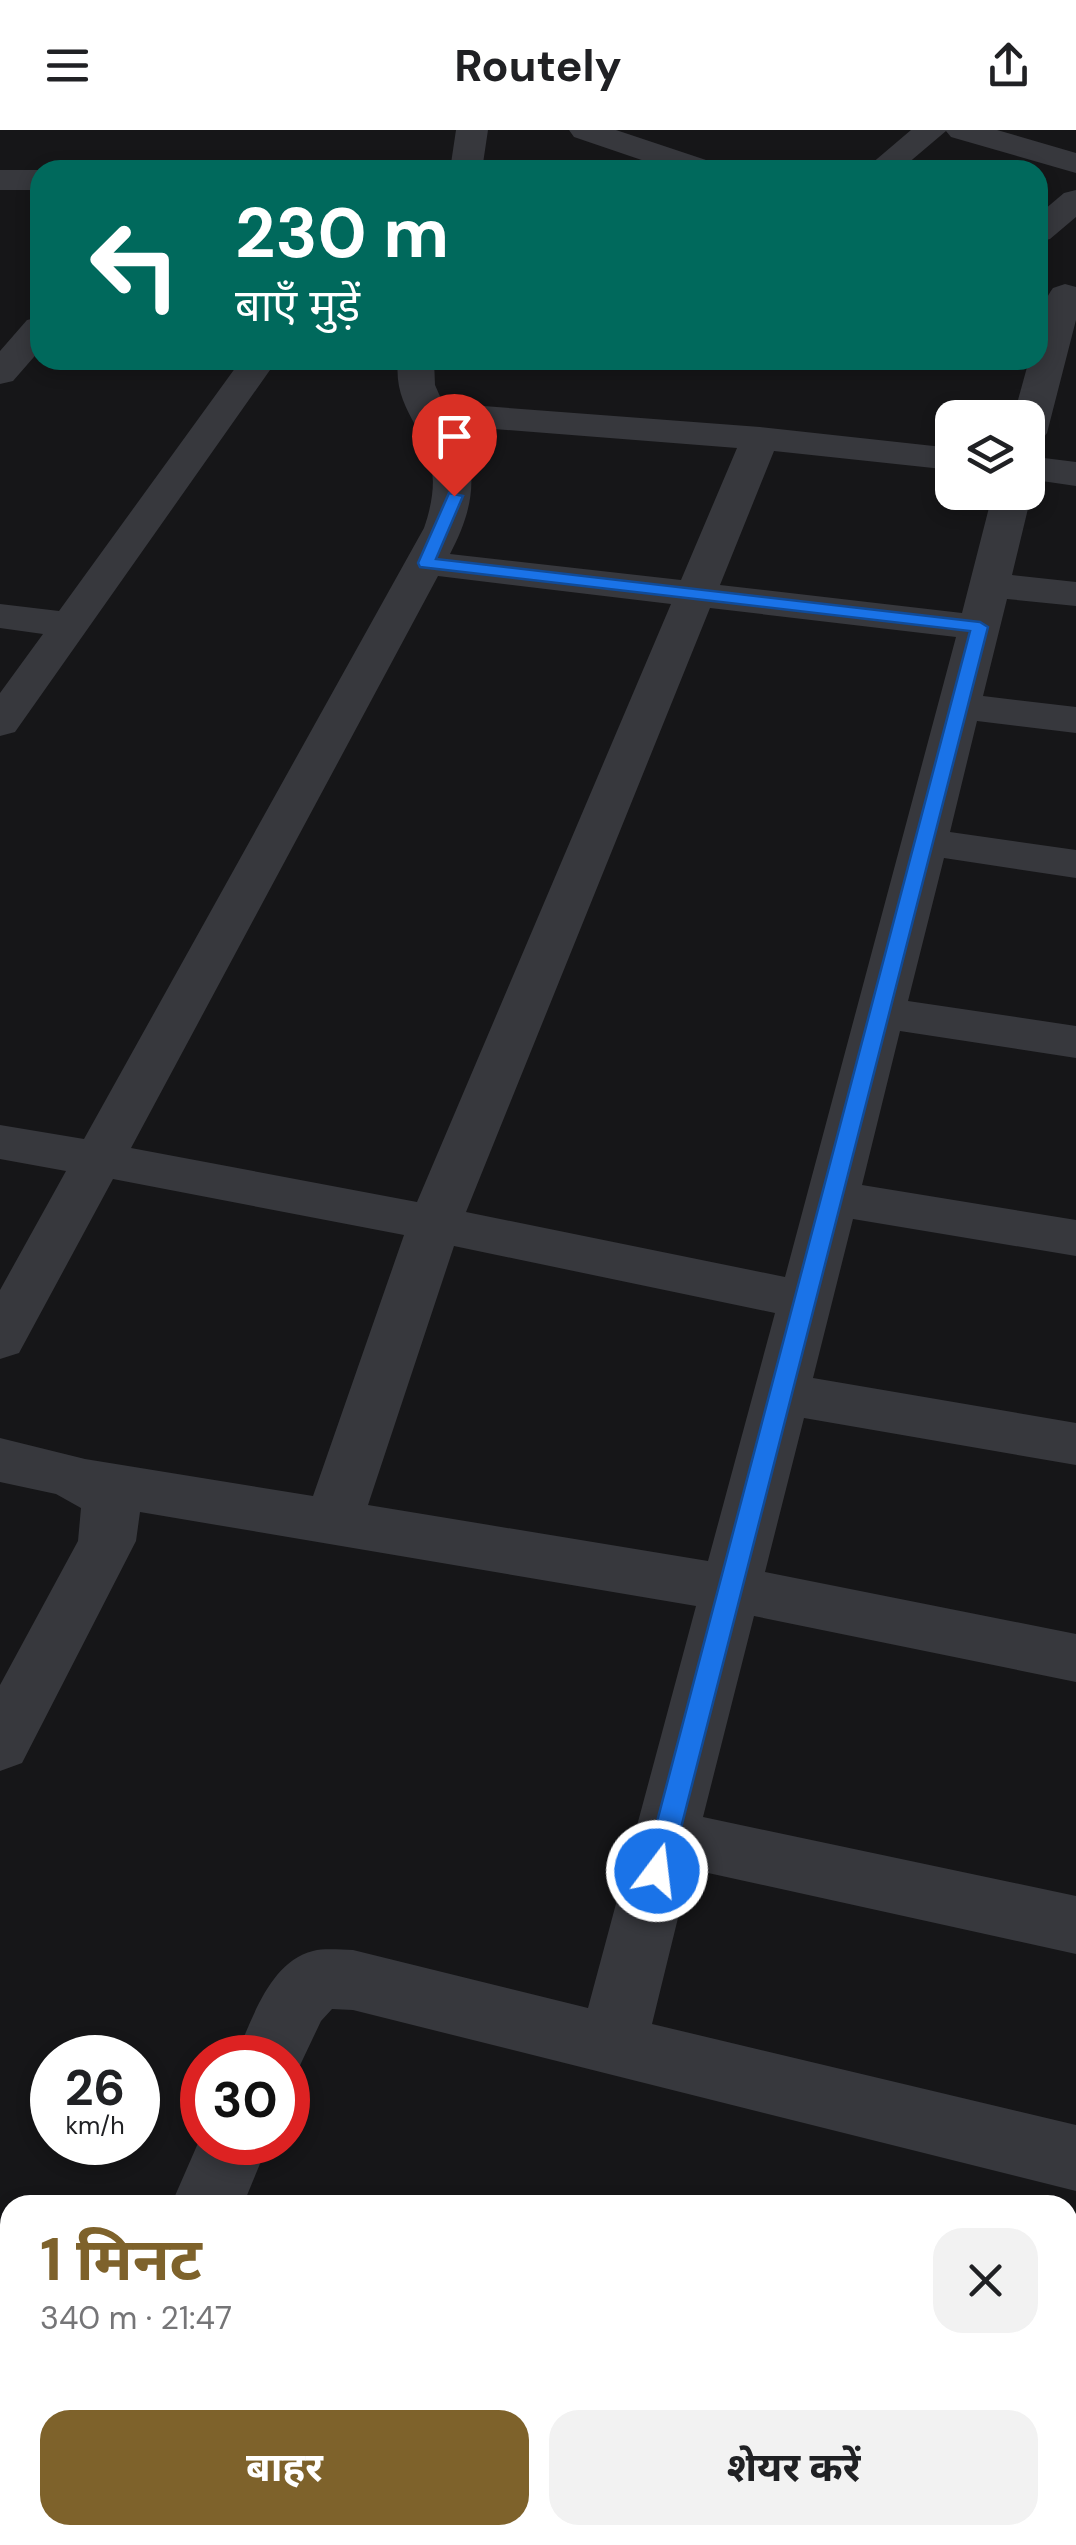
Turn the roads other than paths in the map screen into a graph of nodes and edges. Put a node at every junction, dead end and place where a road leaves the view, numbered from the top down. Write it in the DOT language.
graph roads {
  1 [pos="472,130"];
  2 [pos="585,130"];
  3 [pos="931,130"];
  4 [pos="962,130"];
  5 [pos="468,160"];
  6 [pos="692,160"];
  7 [pos="893,160"];
  8 [pos="1076,164"];
  9 [pos="0,180"];
  10 [pos="30,180"];
  11 [pos="1076,200"];
  12 [pos="1048,224"];
  13 [pos="1059,293"];
  14 [pos="30,339"];
  15 [pos="1048,343"];
  16 [pos="252,370"];
  17 [pos="414,370"];
  18 [pos="1042,370"];
  19 [pos="0,373"];
  20 [pos="1035,400"];
  21 [pos="430,412"];
  22 [pos="1076,415"];
  23 [pos="1045,427"];
  24 [pos="760,438"];
  25 [pos="935,457"];
  26 [pos="1045,470"];
  27 [pos="1076,474"];
  28 [pos="1008,510"];
  29 [pos="426,563"];
  30 [pos="695,594"];
  31 [pos="1076,594"];
  32 [pos="985,606"];
  33 [pos="0,616"];
  34 [pos="70,625"];
  35 [pos="960,706"];
  36 [pos="1076,720"];
  37 [pos="0,722"];
  38 [pos="926,842"];
  39 [pos="1076,864"];
  40 [pos="881,1012"];
  41 [pos="1076,1042"];
  42 [pos="0,1142"];
  43 [pos="96,1159"];
  44 [pos="832,1198"];
  45 [pos="434,1225"];
  46 [pos="1076,1238"];
  47 [pos="805,1300"];
  48 [pos="0,1339"];
  49 [pos="781,1393"];
  50 [pos="1076,1444"];
  51 [pos="0,1460"];
  52 [pos="85,1481"];
  53 [pos="333,1522"];
  54 [pos="730,1588"];
  55 [pos="1076,1658"];
  56 [pos="0,1744"];
  57 [pos="666,1836"];
  58 [pos="1076,1925"];
  59 [pos="280,2035"];
  60 [pos="612,2044"];
  61 [pos="1076,2158"];
  62 [pos="224,2165"];
  63 [pos="211,2195"];
  1 -- 5 [label="street"];
  2 -- 6 [label="street"];
  3 -- 7 [label="street"];
  4 -- 8 [label="street"];
  9 -- 10 [label="street"];
  11 -- 12 [label="street"];
  13 -- 15 [label="street"];
  14 -- 19 [label="street"];
  16 -- 34 [label="street"];
  17 -- 21 [label="street"];
  18 -- 20 [label="street"];
  21 -- 24 [label="street"];
  21 -- 29 [label="street"];
  22 -- 23 [label="street"];
  24 -- 25 [label="street"];
  24 -- 30 [label="street"];
  26 -- 27 [label="street"];
  28 -- 32 [label="street"];
  29 -- 30 [label="street"];
  29 -- 43 [label="street"];
  30 -- 32 [label="street"];
  30 -- 45 [label="street"];
  31 -- 32 [label="street"];
  32 -- 35 [label="street"];
  33 -- 34 [label="street"];
  34 -- 37 [label="street"];
  35 -- 36 [label="street"];
  35 -- 38 [label="street"];
  38 -- 39 [label="street"];
  38 -- 40 [label="street"];
  40 -- 41 [label="street"];
  40 -- 44 [label="street"];
  42 -- 43 [label="street"];
  43 -- 45 [label="street"];
  43 -- 48 [label="street"];
  44 -- 46 [label="street"];
  44 -- 47 [label="street"];
  45 -- 47 [label="street"];
  45 -- 53 [label="street"];
  47 -- 49 [label="street"];
  49 -- 50 [label="street"];
  49 -- 54 [label="street"];
  51 -- 52 [label="street"];
  52 -- 53 [label="street"];
  52 -- 56 [label="street"];
  53 -- 54 [label="street"];
  54 -- 55 [label="street"];
  54 -- 57 [label="street"];
  57 -- 58 [label="street"];
  57 -- 60 [label="street"];
  59 -- 60 [label="street"];
  60 -- 61 [label="street"];
  62 -- 63 [label="street"];
}
